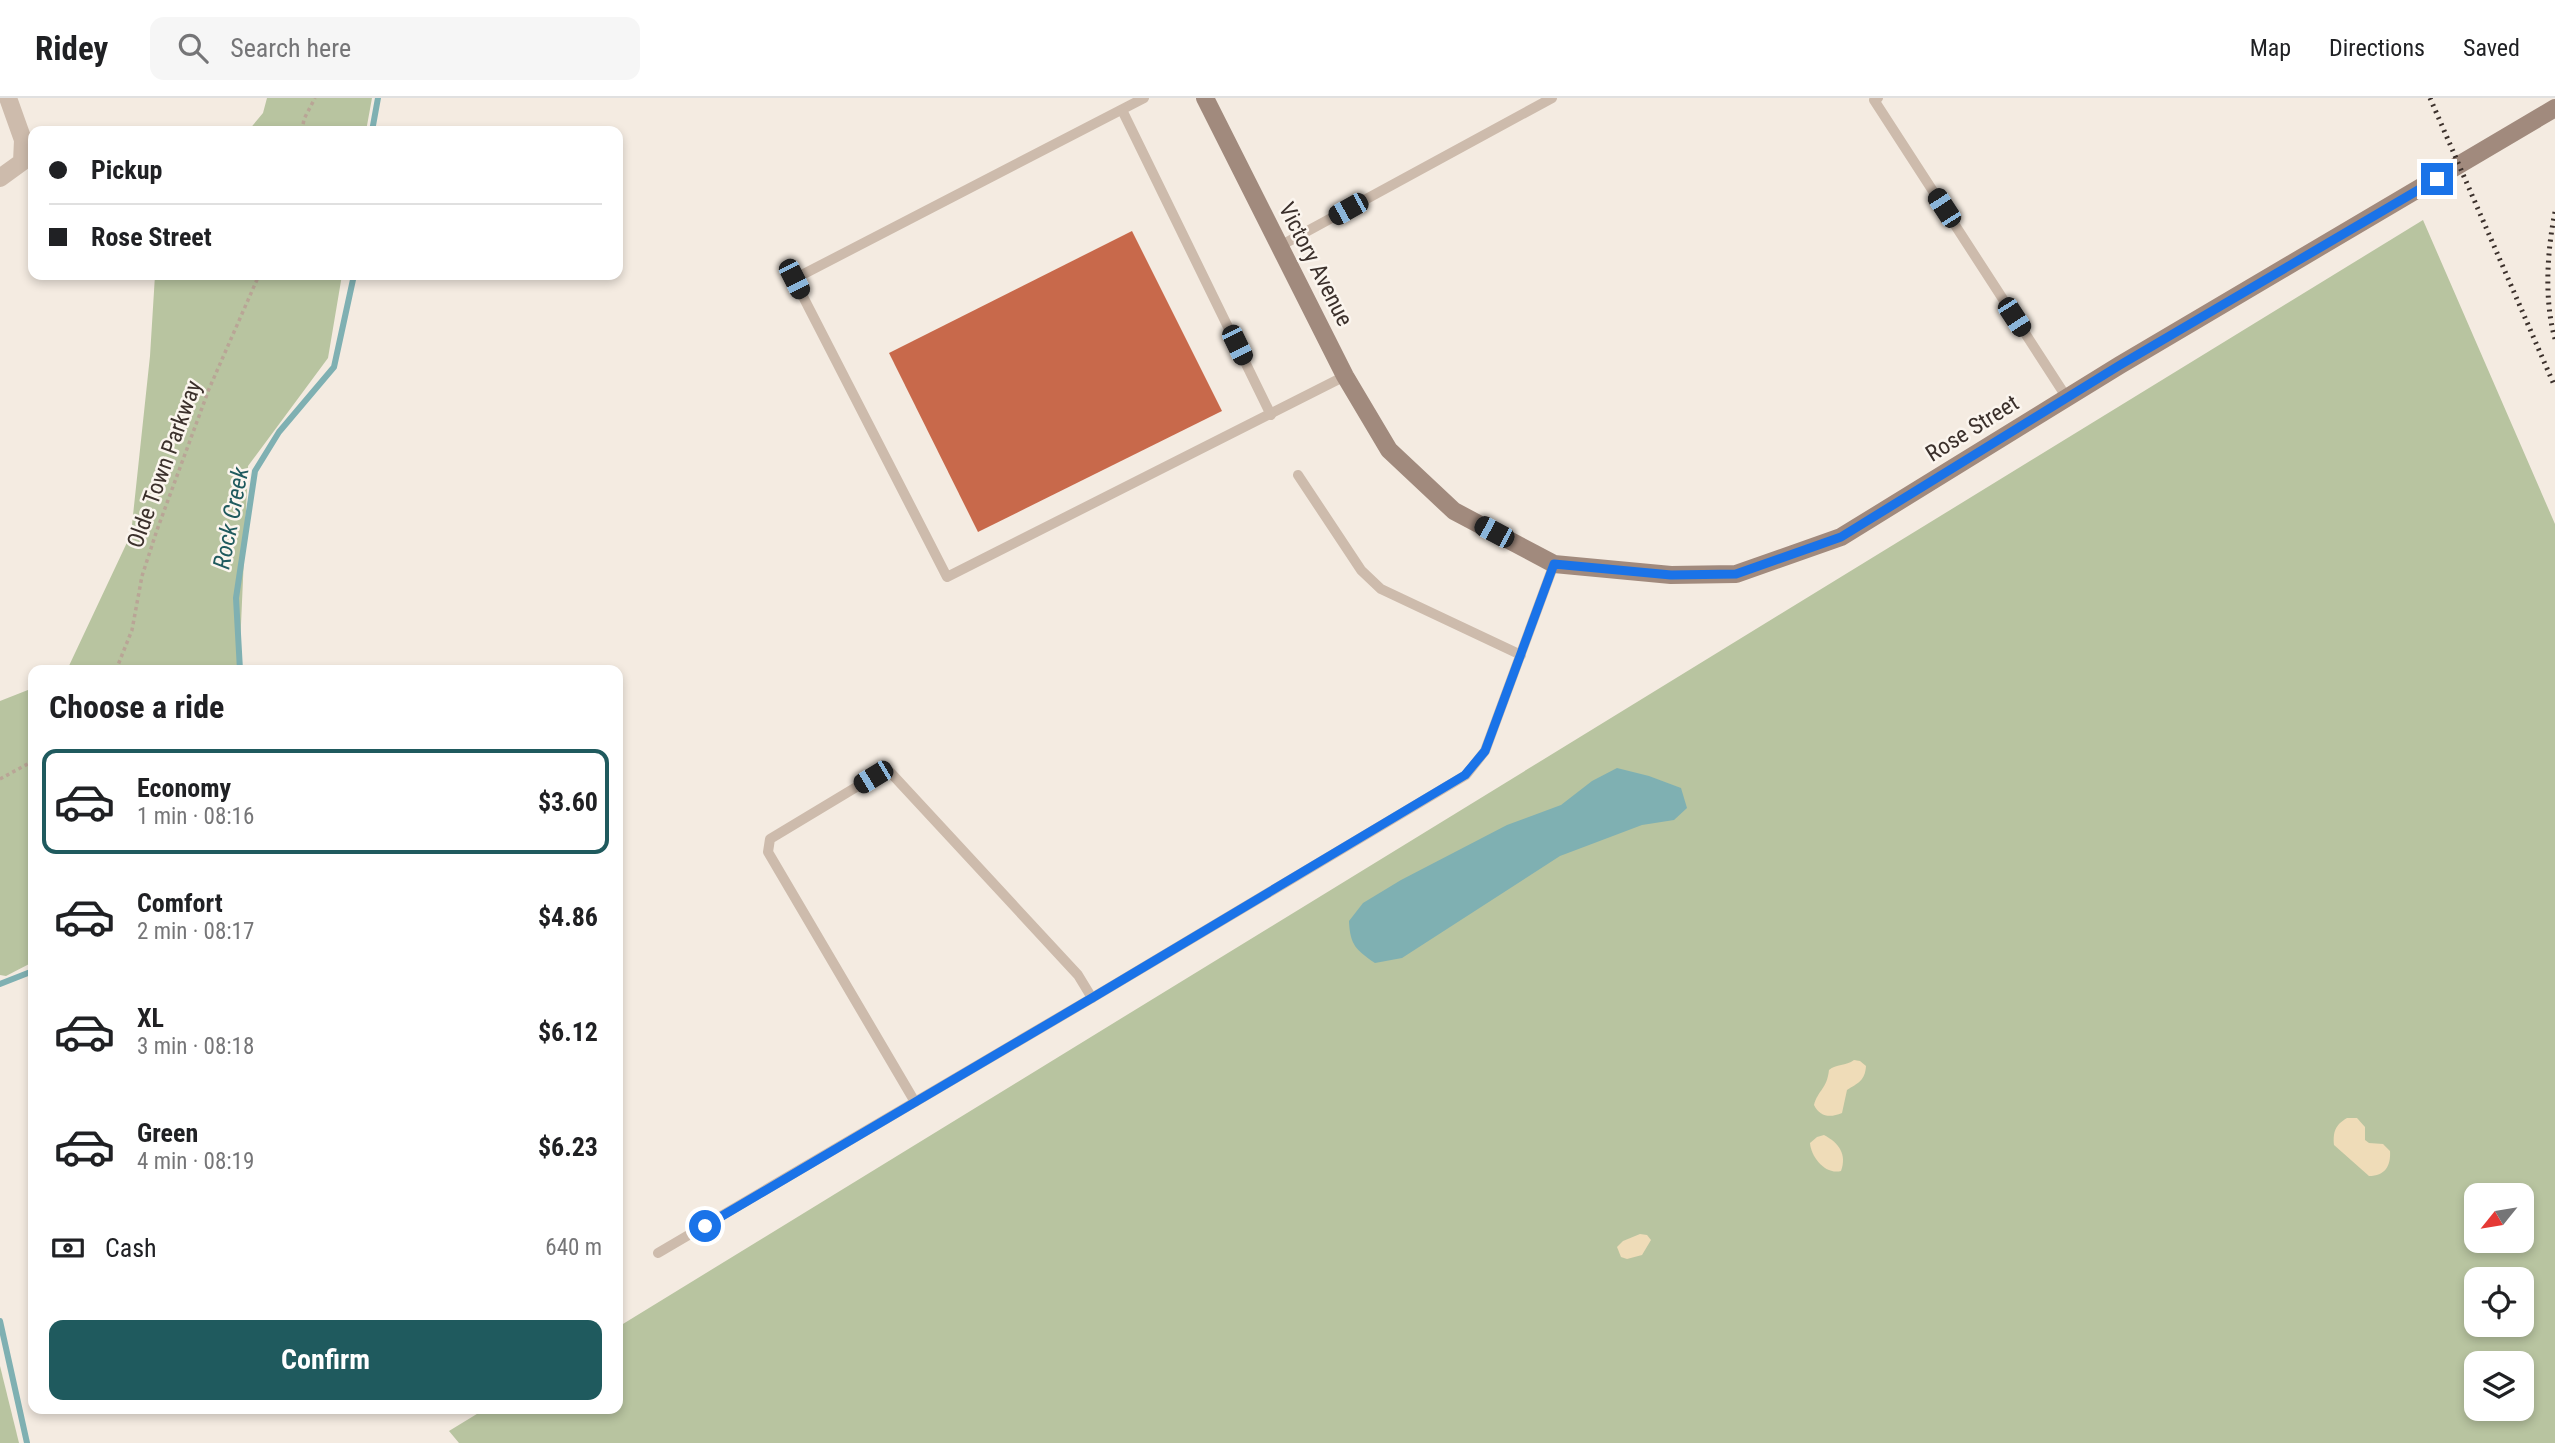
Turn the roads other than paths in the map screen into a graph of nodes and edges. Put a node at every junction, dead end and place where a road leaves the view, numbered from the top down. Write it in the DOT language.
graph roads {
  1 [pos="1144,98"];
  2 [pos="1205,98"];
  3 [pos="1552,98"];
  4 [pos="1875,99"];
  5 [pos="11,103"];
  6 [pos="2555,108"];
  7 [pos="1122,110"];
  8 [pos="0,178"];
  9 [pos="1280,246"];
  10 [pos="1345,376"];
  11 [pos="2067,398"];
  12 [pos="1271,415"];
  13 [pos="1390,450"];
  14 [pos="1298,475"];
  15 [pos="1554,564"];
  16 [pos="1521,654"];
  17 [pos="1092,998"];
  18 [pos="915,1102"];
  19 [pos="658,1253"];
  1 -- 7 [label="lane"];
  2 -- 9 [label="street, Victory Avenue"];
  3 -- 9 [label="lane"];
  4 -- 11 [label="lane"];
  5 -- 8 [label="street"];
  6 -- 11 [label="street, Rose Street"];
  7 -- 12 [label="lane"];
  7 -- 12 [label="lane"];
  9 -- 10 [label="street, Victory Avenue"];
  10 -- 12 [label="lane"];
  10 -- 13 [label="street, Victory Avenue"];
  11 -- 15 [label="street, Rose Street"];
  13 -- 15 [label="street, Rose Street"];
  14 -- 16 [label="lane"];
  15 -- 16 [label="lane"];
  16 -- 17 [label="lane"];
  17 -- 18 [label="lane"];
  17 -- 18 [label="lane"];
  18 -- 19 [label="lane"];
}
